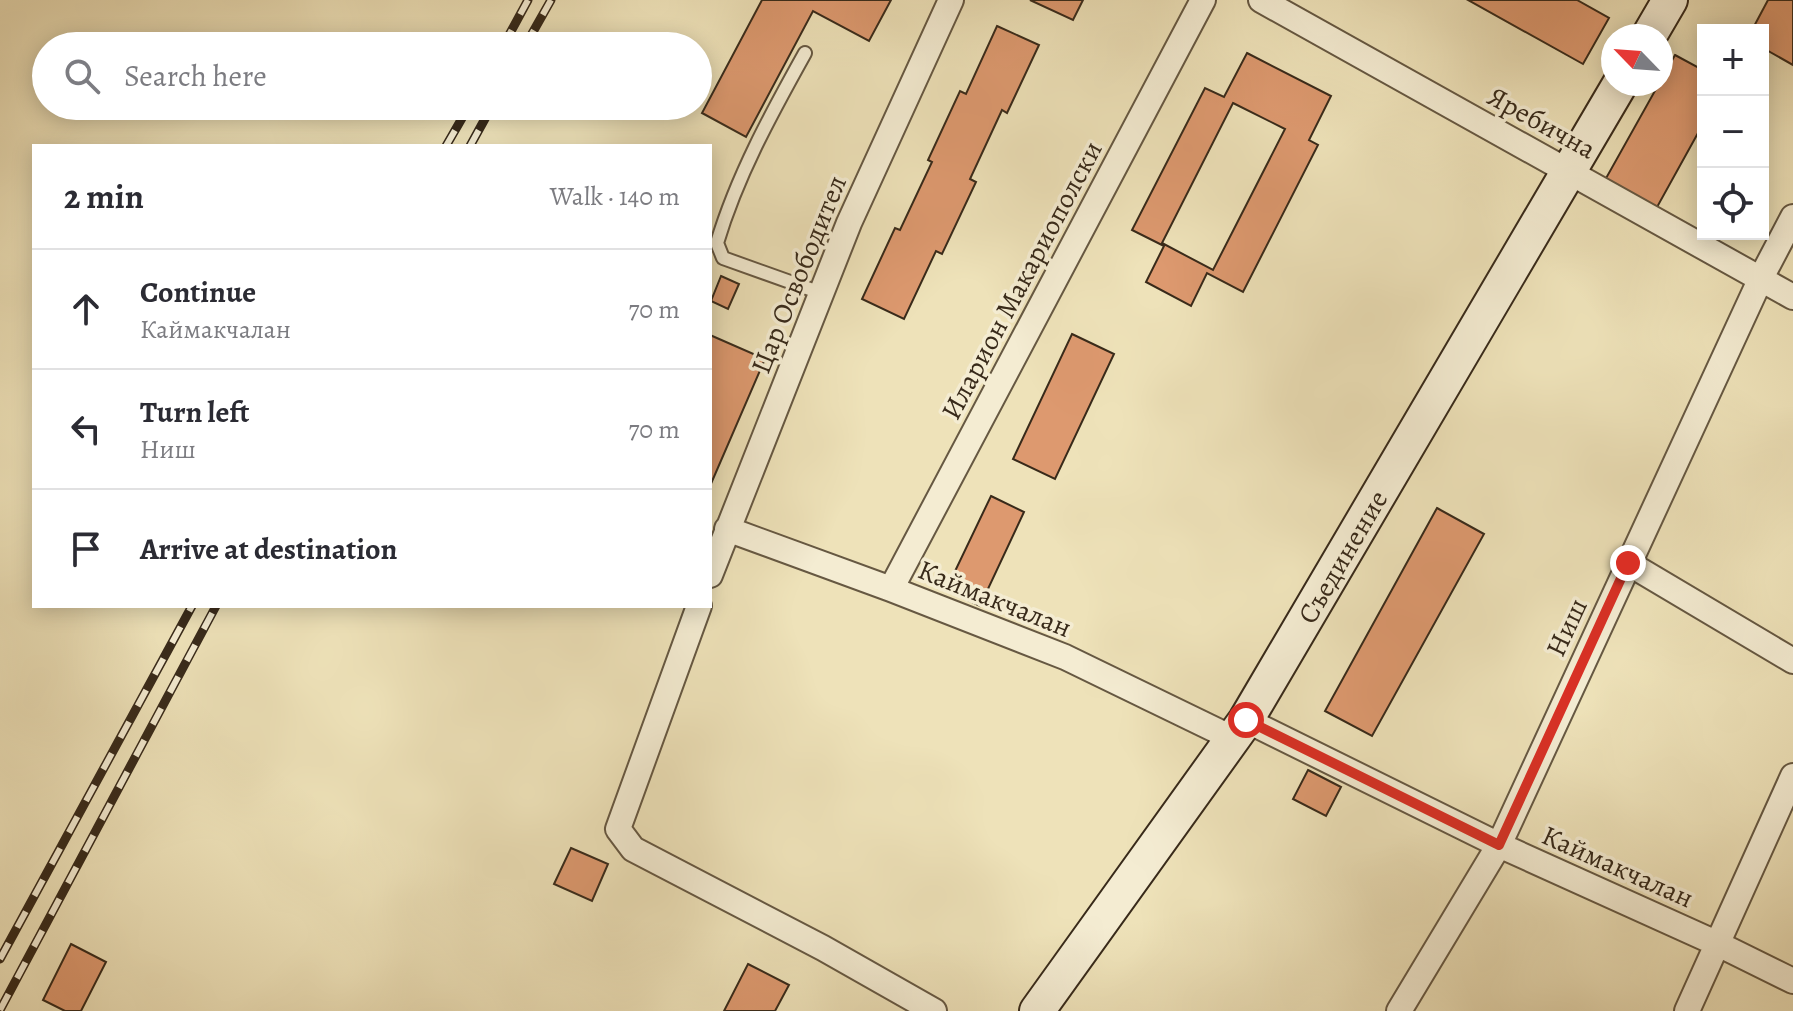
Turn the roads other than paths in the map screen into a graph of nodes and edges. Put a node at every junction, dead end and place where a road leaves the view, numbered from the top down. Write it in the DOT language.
graph roads {
  1 [pos="951,0"];
  2 [pos="1203,0"];
  3 [pos="1261,0"];
  4 [pos="1670,0"];
  5 [pos="1656,24"];
  6 [pos="805,53"];
  7 [pos="1613,96"];
  8 [pos="1569,171"];
  9 [pos="1793,217"];
  10 [pos="1761,278"];
  11 [pos="821,293"];
  12 [pos="1793,297"];
  13 [pos="727,529"];
  14 [pos="1628,563"];
  15 [pos="712,570"];
  16 [pos="891,589"];
  17 [pos="698,608"];
  18 [pos="1793,661"];
  19 [pos="1240,730"];
  20 [pos="1793,776"];
  21 [pos="1499,845"];
  22 [pos="1718,944"];
  23 [pos="1793,981"];
  24 [pos="934,1011"];
  25 [pos="1037,1011"];
  26 [pos="1399,1011"];
  27 [pos="1687,1011"];
  1 -- 11 [label="street, Цар Освободител"];
  2 -- 16 [label="street, Иларион Макариополски"];
  3 -- 8 [label="street, Яребична"];
  4 -- 5 [label="main road"];
  6 -- 11 [label="lane"];
  7 -- 8 [label="main road, Съединение"];
  8 -- 10 [label="street, Яребична"];
  8 -- 19 [label="main road, Съединение"];
  9 -- 10 [label="street, Ниш"];
  10 -- 12 [label="street, Яребична"];
  10 -- 14 [label="street, Ниш"];
  11 -- 13 [label="street, Цар Освободител"];
  13 -- 15 [label="street, Цар Освободител"];
  13 -- 16 [label="street, Каймакчалан"];
  14 -- 18 [label="street"];
  14 -- 21 [label="street, Ниш"];
  16 -- 19 [label="street, Каймакчалан"];
  17 -- 24 [label="street"];
  19 -- 21 [label="street, Каймакчалан"];
  19 -- 25 [label="main road, Съединение"];
  20 -- 22 [label="street"];
  21 -- 22 [label="street, Каймакчалан"];
  21 -- 26 [label="street, Ниш"];
  22 -- 23 [label="street, Каймакчалан"];
  22 -- 27 [label="street"];
}
